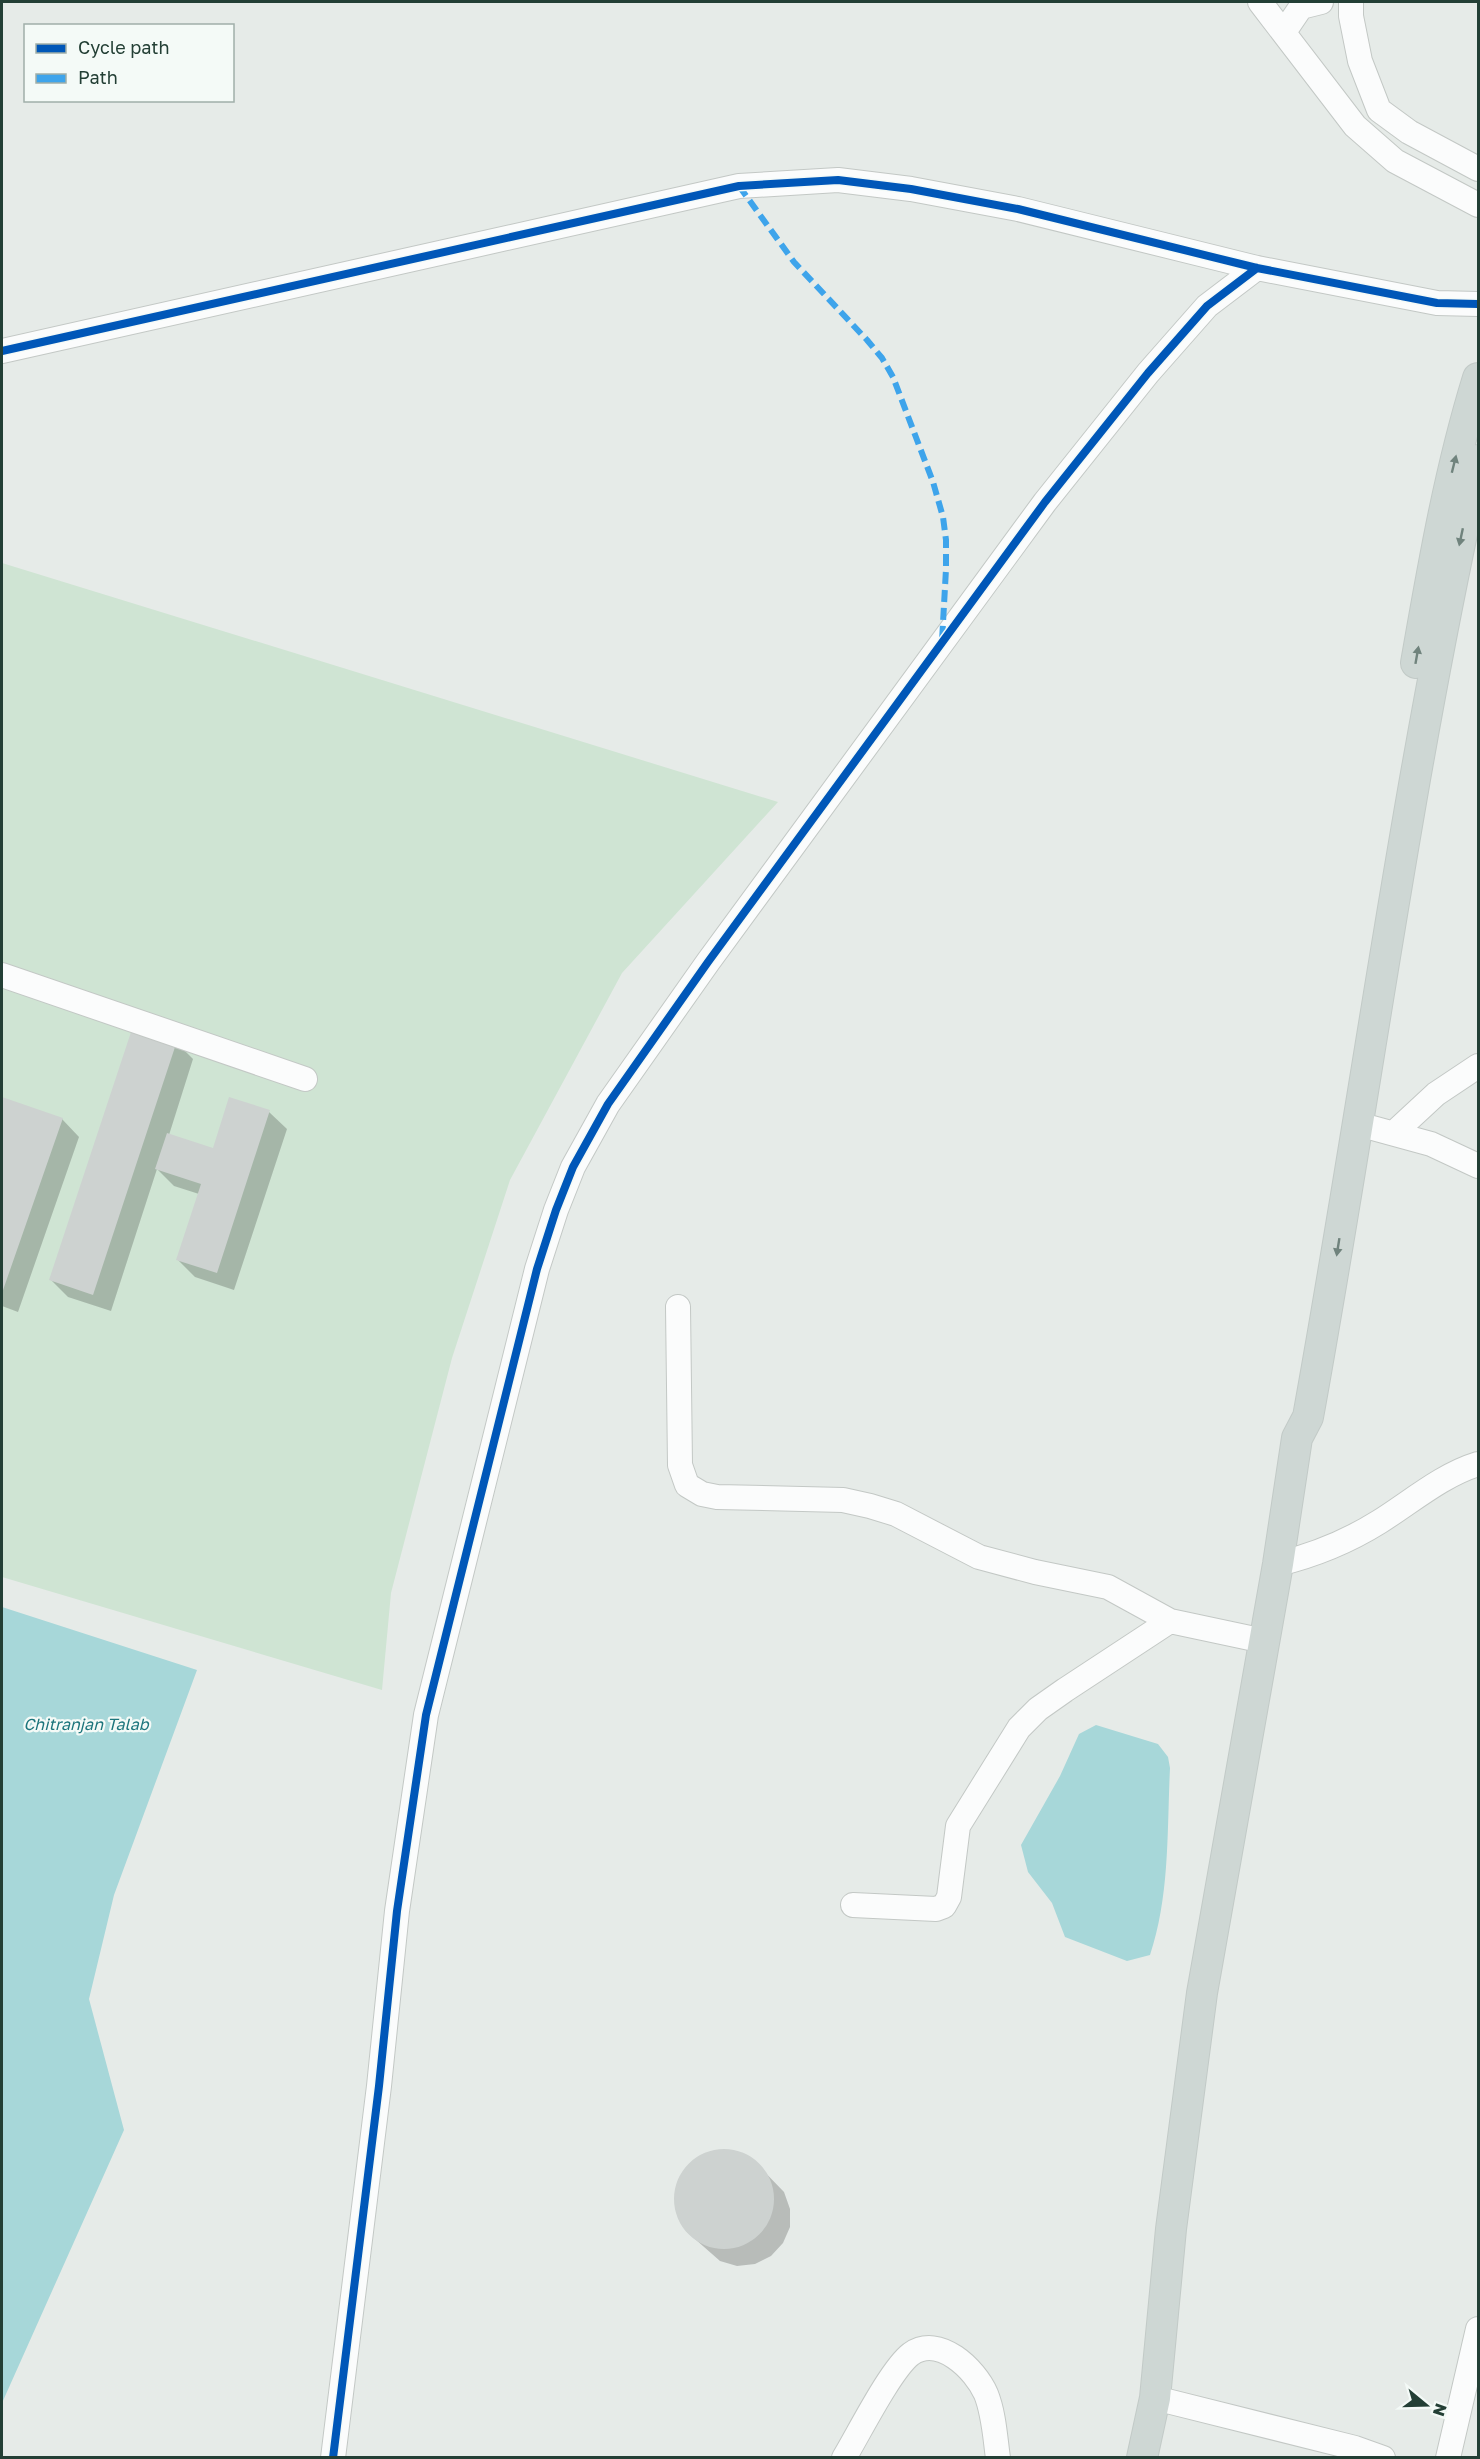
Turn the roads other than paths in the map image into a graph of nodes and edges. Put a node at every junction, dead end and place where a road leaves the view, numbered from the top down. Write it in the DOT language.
graph roads {
  1 [pos="1260,2"];
  2 [pos="1351,2"];
  3 [pos="1306,3"];
  4 [pos="1284,32"];
  5 [pos="1360,61"];
  6 [pos="1325,87"];
  7 [pos="1479,170"];
  8 [pos="1479,205"];
  9 [pos="1257,268"];
  10 [pos="1479,303"];
  11 [pos="2,351"];
  12 [pos="1479,378"];
  13 [pos="1479,460"];
  14 [pos="2,975"];
  15 [pos="1479,1066"];
  16 [pos="305,1079"];
  17 [pos="1358,1124"];
  18 [pos="1395,1132"];
  19 [pos="1479,1166"];
  20 [pos="678,1307"];
  21 [pos="1297,1438"];
  22 [pos="1479,1464"];
  23 [pos="1278,1564"];
  24 [pos="1170,1621"];
  25 [pos="1264,1641"];
  26 [pos="853,1905"];
  27 [pos="1479,2329"];
  28 [pos="1155,2398"];
  29 [pos="333,2457"];
  30 [pos="844,2457"];
  31 [pos="998,2457"];
  32 [pos="1142,2457"];
  33 [pos="1383,2457"];
  34 [pos="1448,2457"];
  1 -- 4 [label="street"];
  2 -- 5 [label="street"];
  3 -- 4 [label="street"];
  4 -- 6 [label="street"];
  5 -- 6 [label="street"];
  5 -- 7 [label="street"];
  6 -- 8 [label="street"];
  9 -- 10 [label="street"];
  9 -- 11 [label="street"];
  9 -- 29 [label="street"];
  21 -- 12 [label="main road, one-way"];
  13 -- 17 [label="main road, one-way"];
  14 -- 16 [label="street"];
  15 -- 18 [label="street"];
  17 -- 18 [label="street"];
  17 -- 21 [label="main road, one-way"];
  18 -- 19 [label="street"];
  20 -- 24 [label="street"];
  21 -- 23 [label="main road"];
  22 -- 23 [label="street"];
  23 -- 25 [label="main road"];
  24 -- 25 [label="street"];
  24 -- 26 [label="street"];
  25 -- 28 [label="main road"];
  27 -- 34 [label="street"];
  28 -- 32 [label="main road"];
  28 -- 33 [label="street"];
  30 -- 31 [label="street"];
}
